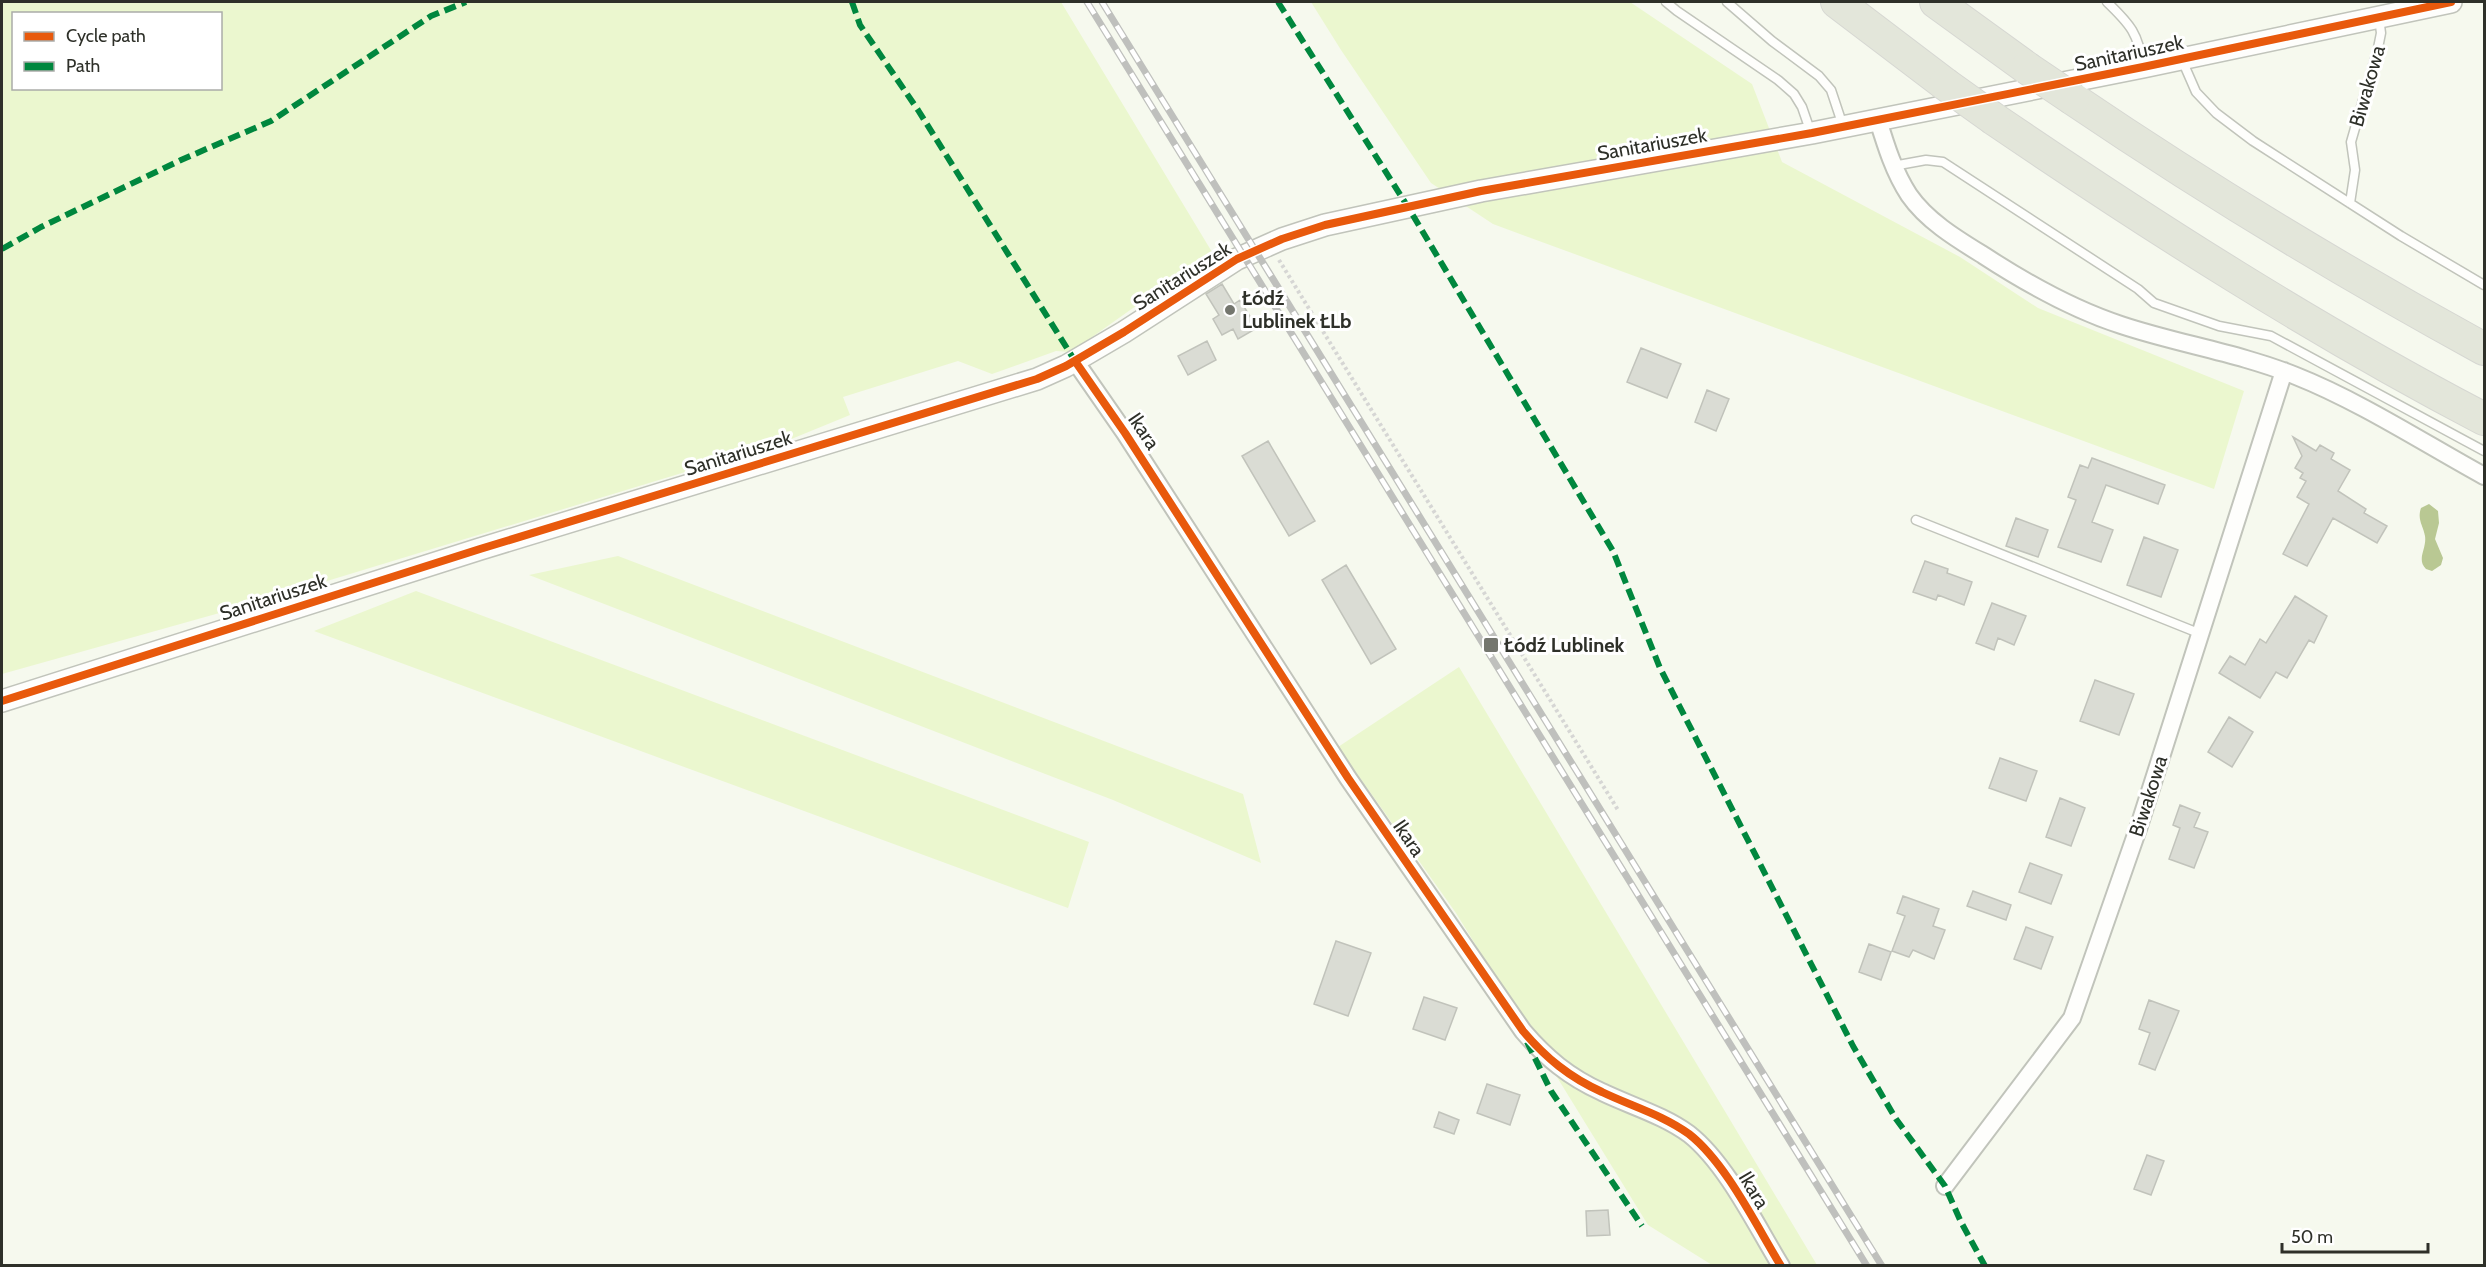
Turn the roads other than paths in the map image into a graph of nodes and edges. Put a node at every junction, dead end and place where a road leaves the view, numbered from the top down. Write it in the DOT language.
graph roads {
  1 [pos="1666,2"];
  2 [pos="1727,2"];
  3 [pos="1836,2"];
  4 [pos="1936,2"];
  5 [pos="2107,2"];
  6 [pos="2451,2"];
  7 [pos="2381,10"];
  8 [pos="2182,59"];
  9 [pos="2143,67"];
  10 [pos="1878,120"];
  11 [pos="1843,127"];
  12 [pos="1812,133"];
  13 [pos="1893,166"];
  14 [pos="2350,203"];
  15 [pos="2484,285"];
  16 [pos="2484,349"];
  17 [pos="1075,361"];
  18 [pos="2284,371"];
  19 [pos="2484,419"];
  20 [pos="2484,450"];
  21 [pos="2484,476"];
  22 [pos="1916,520"];
  23 [pos="2201,634"];
  24 [pos="2,701"];
  25 [pos="1945,1186"];
  26 [pos="1781,1266"];
  1 -- 12 [label="lane"];
  2 -- 11 [label="lane"];
  3 -- 19 [label="highway, bridge"];
  4 -- 16 [label="highway, bridge"];
  5 -- 9 [label="lane"];
  6 -- 7 [label="street, Sanitariuszek"];
  7 -- 8 [label="street, Sanitariuszek"];
  7 -- 14 [label="lane, Biwakowa"];
  8 -- 9 [label="street, Sanitariuszek"];
  8 -- 14 [label="lane"];
  9 -- 10 [label="street, Sanitariuszek"];
  10 -- 11 [label="street, Sanitariuszek"];
  10 -- 13 [label="street"];
  11 -- 12 [label="street, Sanitariuszek"];
  12 -- 17 [label="street, Sanitariuszek"];
  13 -- 18 [label="street"];
  13 -- 20 [label="lane"];
  14 -- 15 [label="lane"];
  17 -- 24 [label="street, Sanitariuszek"];
  17 -- 26 [label="street, Ikara"];
  18 -- 21 [label="street"];
  18 -- 23 [label="street, Biwakowa"];
  22 -- 23 [label="lane"];
  23 -- 25 [label="street, Biwakowa"];
}
